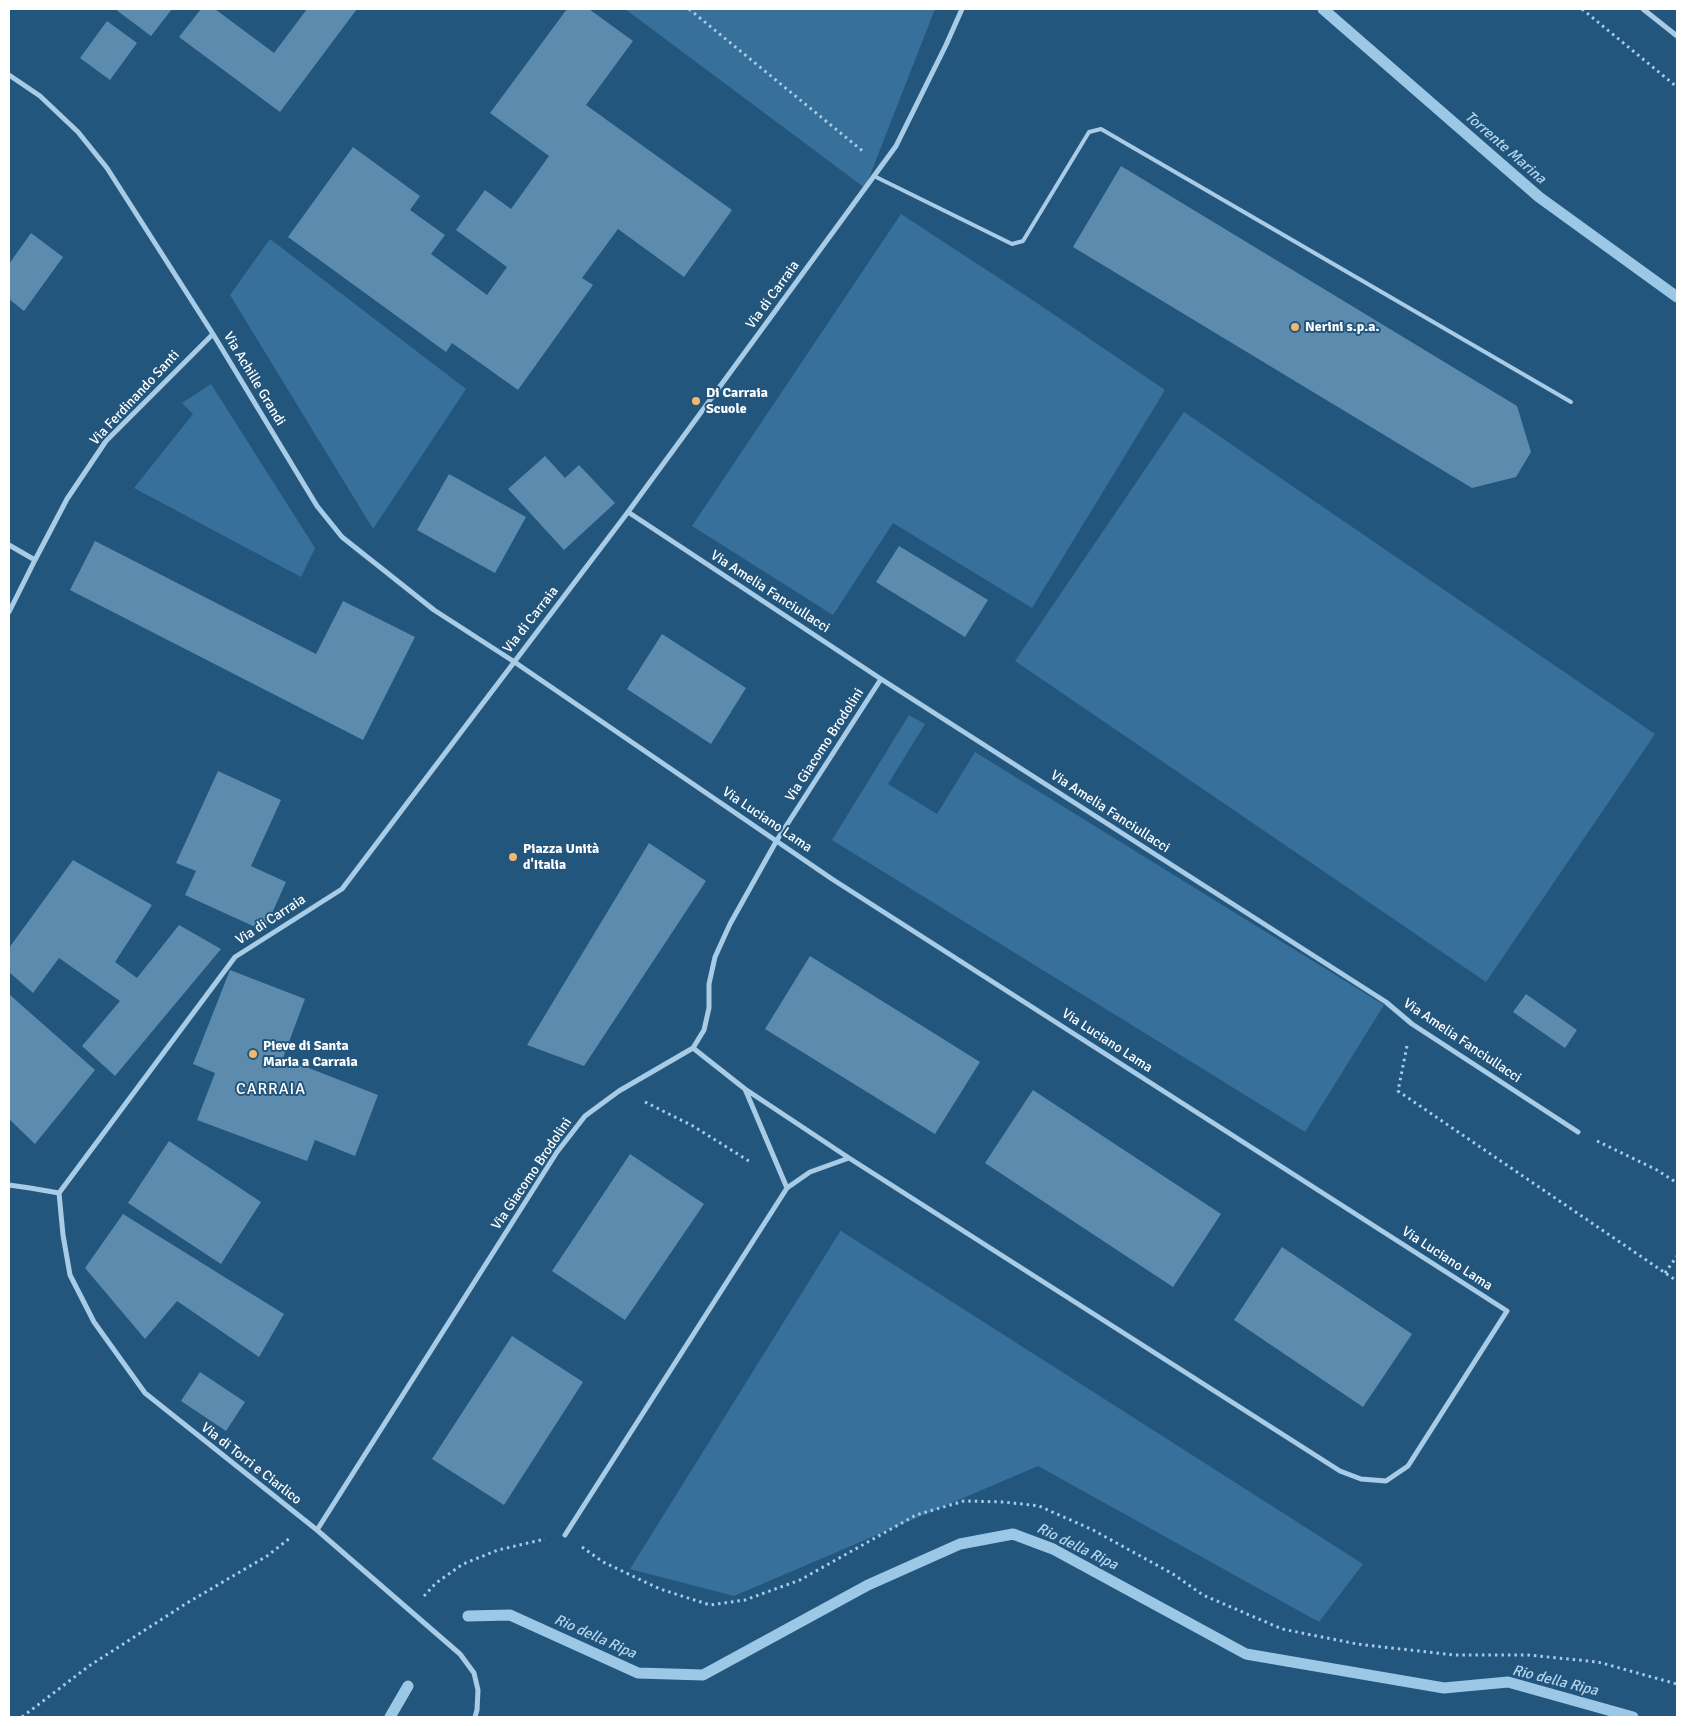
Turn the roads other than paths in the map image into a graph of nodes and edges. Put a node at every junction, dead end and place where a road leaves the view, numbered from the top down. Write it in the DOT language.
graph roads {
  1 [pos="962,9"];
  2 [pos="1643,9"];
  3 [pos="1677,36"];
  4 [pos="9,75"];
  5 [pos="874,176"];
  6 [pos="213,334"];
  7 [pos="1571,402"];
  8 [pos="628,512"];
  9 [pos="9,545"];
  10 [pos="35,560"];
  11 [pos="9,612"];
  12 [pos="513,661"];
  13 [pos="881,679"];
  14 [pos="777,840"];
  15 [pos="693,1048"];
  16 [pos="745,1089"];
  17 [pos="1578,1132"];
  18 [pos="849,1158"];
  19 [pos="9,1186"];
  20 [pos="788,1188"];
  21 [pos="59,1193"];
  22 [pos="317,1530"];
  23 [pos="565,1535"];
  24 [pos="475,1717"];
  1 -- 5 [label="street, Via di Carraia"];
  2 -- 3 [label="street"];
  4 -- 6 [label="street, Via Achille Grandi"];
  5 -- 7 [label="lane"];
  5 -- 8 [label="street, Via di Carraia"];
  6 -- 10 [label="street, Via Ferdinando Santi"];
  6 -- 12 [label="street, Via Achille Grandi"];
  8 -- 12 [label="street, Via di Carraia"];
  8 -- 13 [label="street, Via Amelia Fanciullacci"];
  9 -- 10 [label="street"];
  10 -- 11 [label="street, Via Ferdinando Santi"];
  12 -- 14 [label="street, Via Luciano Lama"];
  12 -- 21 [label="street, Via di Carraia"];
  13 -- 14 [label="street, Via Giacomo Brodolini"];
  13 -- 17 [label="street, Via Amelia Fanciullacci"];
  14 -- 15 [label="street, Via Giacomo Brodolini"];
  14 -- 18 [label="street, Via Luciano Lama"];
  15 -- 16 [label="street, Via Luciano Lama"];
  15 -- 22 [label="street, Via Giacomo Brodolini"];
  16 -- 18 [label="street, Via Luciano Lama"];
  16 -- 20 [label="street"];
  18 -- 20 [label="street"];
  19 -- 21 [label="street"];
  20 -- 23 [label="street"];
  21 -- 22 [label="street, Via di Torri e Ciarlico"];
  22 -- 24 [label="street, Via di Torri e Ciarlico"];
}
